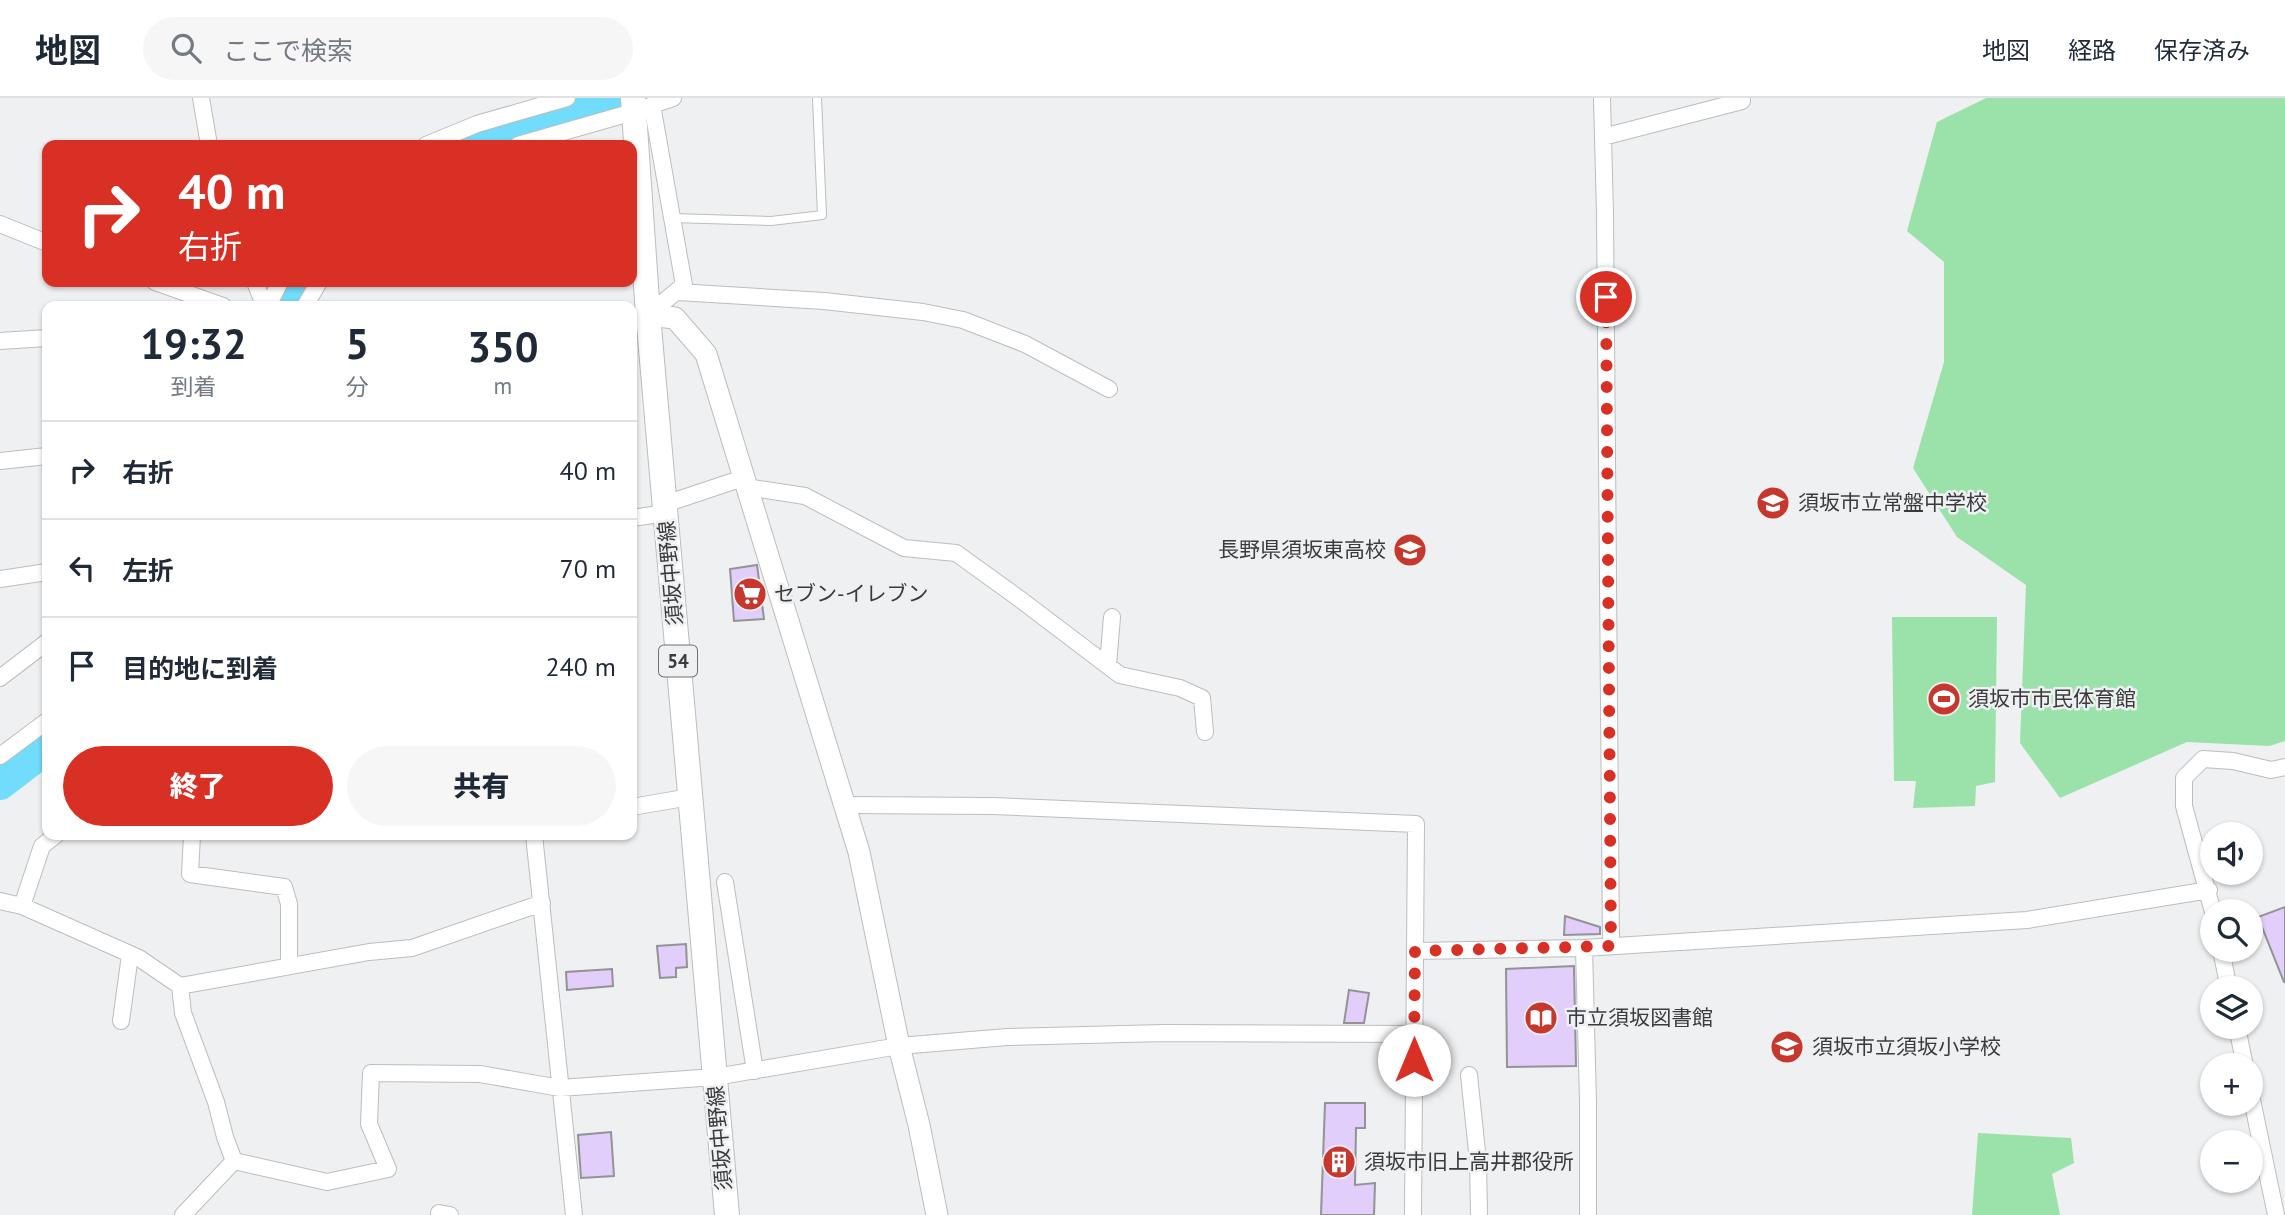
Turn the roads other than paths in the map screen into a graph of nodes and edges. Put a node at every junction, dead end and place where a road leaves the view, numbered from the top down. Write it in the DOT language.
graph roads {
  1 [pos="201,98"];
  2 [pos="567,98"];
  3 [pos="673,98"];
  4 [pos="817,98"];
  5 [pos="1602,98"];
  6 [pos="1741,98"];
  7 [pos="542,102"];
  8 [pos="638,106"];
  9 [pos="1603,137"];
  10 [pos="208,140"];
  11 [pos="438,140"];
  12 [pos="533,140"];
  13 [pos="640,218"];
  14 [pos="671,218"];
  15 [pos="0,224"];
  16 [pos="42,241"];
  17 [pos="169,287"];
  18 [pos="678,292"];
  19 [pos="209,301"];
  20 [pos="640,316"];
  21 [pos="42,338"];
  22 [pos="0,341"];
  23 [pos="1109,388"];
  24 [pos="42,457"];
  25 [pos="0,461"];
  26 [pos="745,482"];
  27 [pos="665,509"];
  28 [pos="637,516"];
  29 [pos="42,573"];
  30 [pos="0,579"];
  31 [pos="1112,617"];
  32 [pos="42,646"];
  33 [pos="1108,665"];
  34 [pos="0,678"];
  35 [pos="42,725"];
  36 [pos="1205,732"];
  37 [pos="0,756"];
  38 [pos="2285,767"];
  39 [pos="690,797"];
  40 [pos="846,805"];
  41 [pos="637,806"];
  42 [pos="50,840"];
  43 [pos="192,840"];
  44 [pos="535,840"];
  45 [pos="725,882"];
  46 [pos="2209,890"];
  47 [pos="2211,899"];
  48 [pos="0,901"];
  49 [pos="542,903"];
  50 [pos="22,906"];
  51 [pos="1611,946"];
  52 [pos="1584,948"];
  53 [pos="1415,951"];
  54 [pos="130,955"];
  55 [pos="289,966"];
  56 [pos="180,986"];
  57 [pos="121,1021"];
  58 [pos="1414,1034"];
  59 [pos="899,1046"];
  60 [pos="755,1071"];
  61 [pos="1469,1075"];
  62 [pos="715,1077"];
  63 [pos="560,1088"];
  64 [pos="2256,1116"];
  65 [pos="234,1161"];
  66 [pos="183,1215"];
  67 [pos="574,1215"];
  68 [pos="727,1215"];
  69 [pos="937,1215"];
  70 [pos="1413,1215"];
  71 [pos="1479,1215"];
  72 [pos="1588,1215"];
  73 [pos="2277,1215"];
  1 -- 10 [label="street"];
  2 -- 7 [label="street"];
  3 -- 8 [label="street"];
  4 -- 14 [label="lane"];
  5 -- 9 [label="street"];
  6 -- 9 [label="street"];
  7 -- 11 [label="street"];
  8 -- 12 [label="street"];
  8 -- 13 [label="main road, 須坂中野線 / 54"];
  8 -- 14 [label="street"];
  9 -- 51 [label="street"];
  13 -- 14 [label="street"];
  13 -- 20 [label="main road, 須坂中野線 / 54"];
  14 -- 18 [label="street"];
  15 -- 16 [label="street"];
  17 -- 19 [label="street"];
  18 -- 20 [label="street"];
  18 -- 23 [label="street"];
  20 -- 26 [label="street"];
  20 -- 27 [label="main road, 須坂中野線 / 54"];
  21 -- 22 [label="street"];
  24 -- 25 [label="street"];
  26 -- 27 [label="street"];
  26 -- 33 [label="street"];
  26 -- 40 [label="street"];
  27 -- 28 [label="street"];
  27 -- 39 [label="main road, 須坂中野線 / 54"];
  29 -- 30 [label="street"];
  31 -- 33 [label="street"];
  32 -- 34 [label="street"];
  33 -- 36 [label="street"];
  35 -- 37 [label="street"];
  38 -- 46 [label="street"];
  39 -- 41 [label="street"];
  39 -- 62 [label="main road, 須坂中野線 / 54"];
  40 -- 53 [label="street"];
  40 -- 59 [label="street"];
  42 -- 50 [label="street"];
  43 -- 55 [label="street"];
  44 -- 49 [label="street"];
  45 -- 60 [label="street"];
  46 -- 47 [label="street"];
  46 -- 51 [label="street"];
  48 -- 50 [label="street"];
  49 -- 55 [label="street"];
  49 -- 63 [label="street"];
  50 -- 54 [label="street"];
  51 -- 52 [label="street"];
  52 -- 53 [label="street"];
  52 -- 72 [label="street"];
  53 -- 58 [label="street"];
  54 -- 56 [label="street"];
  54 -- 57 [label="street"];
  55 -- 56 [label="street"];
  56 -- 65 [label="street"];
  58 -- 59 [label="street"];
  58 -- 70 [label="street"];
  59 -- 60 [label="street"];
  59 -- 69 [label="street"];
  60 -- 62 [label="street"];
  61 -- 71 [label="street"];
  62 -- 63 [label="street"];
  62 -- 68 [label="main road, 須坂中野線 / 54"];
  63 -- 65 [label="street"];
  63 -- 67 [label="street"];
  64 -- 73 [label="street"];
  65 -- 66 [label="street"];
}
